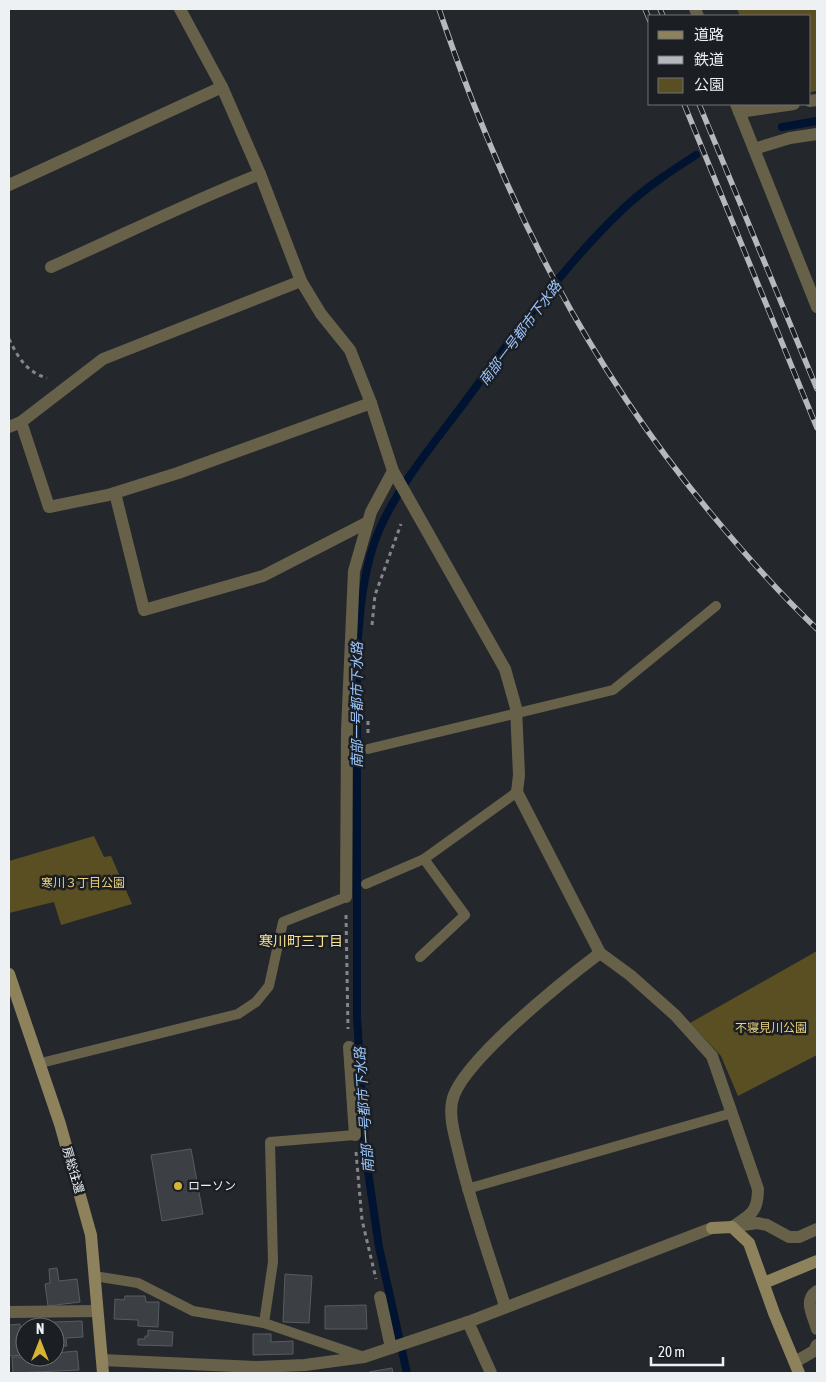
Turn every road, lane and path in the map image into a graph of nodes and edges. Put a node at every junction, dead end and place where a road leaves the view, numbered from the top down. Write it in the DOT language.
graph roads {
  1 [pos="180,9"];
  2 [pos="222,87"];
  3 [pos="780,105"];
  4 [pos="738,108"];
  5 [pos="817,134"];
  6 [pos="754,149"];
  7 [pos="260,174"];
  8 [pos="9,185"];
  9 [pos="51,267"];
  10 [pos="301,280"];
  11 [pos="817,306"];
  12 [pos="9,339"];
  13 [pos="77,381"];
  14 [pos="371,402"];
  15 [pos="15,424"];
  16 [pos="395,475"];
  17 [pos="115,493"];
  18 [pos="409,500"];
  19 [pos="368,522"];
  20 [pos="716,606"];
  21 [pos="372,633"];
  22 [pos="368,711"];
  23 [pos="516,713"];
  24 [pos="368,749"];
  25 [pos="517,792"];
  26 [pos="424,859"];
  27 [pos="366,884"];
  28 [pos="346,897"];
  29 [pos="600,954"];
  30 [pos="420,957"];
  31 [pos="9,974"];
  32 [pos="349,1047"];
  33 [pos="41,1062"];
  34 [pos="732,1113"];
  35 [pos="355,1135"];
  36 [pos="468,1188"];
  37 [pos="732,1227"];
  38 [pos="817,1230"];
  39 [pos="817,1261"];
  40 [pos="94,1276"];
  41 [pos="764,1283"];
  42 [pos="817,1290"];
  43 [pos="380,1297"];
  44 [pos="505,1306"];
  45 [pos="96,1311"];
  46 [pos="9,1312"];
  47 [pos="468,1322"];
  48 [pos="264,1323"];
  49 [pos="817,1329"];
  50 [pos="817,1345"];
  51 [pos="393,1348"];
  52 [pos="364,1357"];
  53 [pos="102,1360"];
  54 [pos="797,1368"];
  55 [pos="103,1373"];
  56 [pos="491,1373"];
  1 -- 2 [label="street"];
  2 -- 7 [label="street"];
  2 -- 8 [label="street"];
  3 -- 4 [label="street"];
  4 -- 6 [label="street"];
  5 -- 6 [label="street"];
  6 -- 11 [label="street"];
  7 -- 9 [label="street"];
  7 -- 10 [label="street"];
  10 -- 13 [label="street"];
  10 -- 14 [label="street"];
  12 -- 13 [label="path"];
  13 -- 15 [label="street"];
  14 -- 16 [label="street"];
  14 -- 17 [label="street"];
  15 -- 17 [label="street"];
  16 -- 18 [label="street"];
  16 -- 19 [label="street"];
  17 -- 19 [label="street"];
  18 -- 21 [label="path"];
  18 -- 23 [label="street"];
  19 -- 28 [label="street"];
  20 -- 23 [label="lane"];
  22 -- 24 [label="path"];
  23 -- 24 [label="lane"];
  23 -- 25 [label="street"];
  25 -- 26 [label="lane"];
  25 -- 29 [label="street"];
  26 -- 27 [label="lane"];
  26 -- 30 [label="lane"];
  28 -- 32 [label="path"];
  28 -- 33 [label="lane"];
  29 -- 34 [label="street"];
  29 -- 36 [label="street"];
  31 -- 33 [label="street, 房総往還"];
  32 -- 35 [label="street"];
  33 -- 40 [label="street, 房総往還"];
  34 -- 36 [label="lane"];
  34 -- 37 [label="street"];
  35 -- 43 [label="path"];
  35 -- 48 [label="lane"];
  36 -- 44 [label="street"];
  37 -- 38 [label="street"];
  37 -- 41 [label="street"];
  37 -- 44 [label="street"];
  39 -- 41 [label="street"];
  40 -- 45 [label="street, 房総往還"];
  40 -- 48 [label="lane"];
  41 -- 54 [label="street"];
  42 -- 49 [label="street"];
  43 -- 51 [label="street"];
  44 -- 47 [label="street"];
  45 -- 46 [label="street"];
  45 -- 53 [label="street, 房総往還"];
  47 -- 51 [label="street"];
  47 -- 56 [label="street"];
  48 -- 52 [label="lane"];
  50 -- 54 [label="street"];
  51 -- 52 [label="street"];
  52 -- 53 [label="street"];
  53 -- 55 [label="street, 房総往還"];
}
